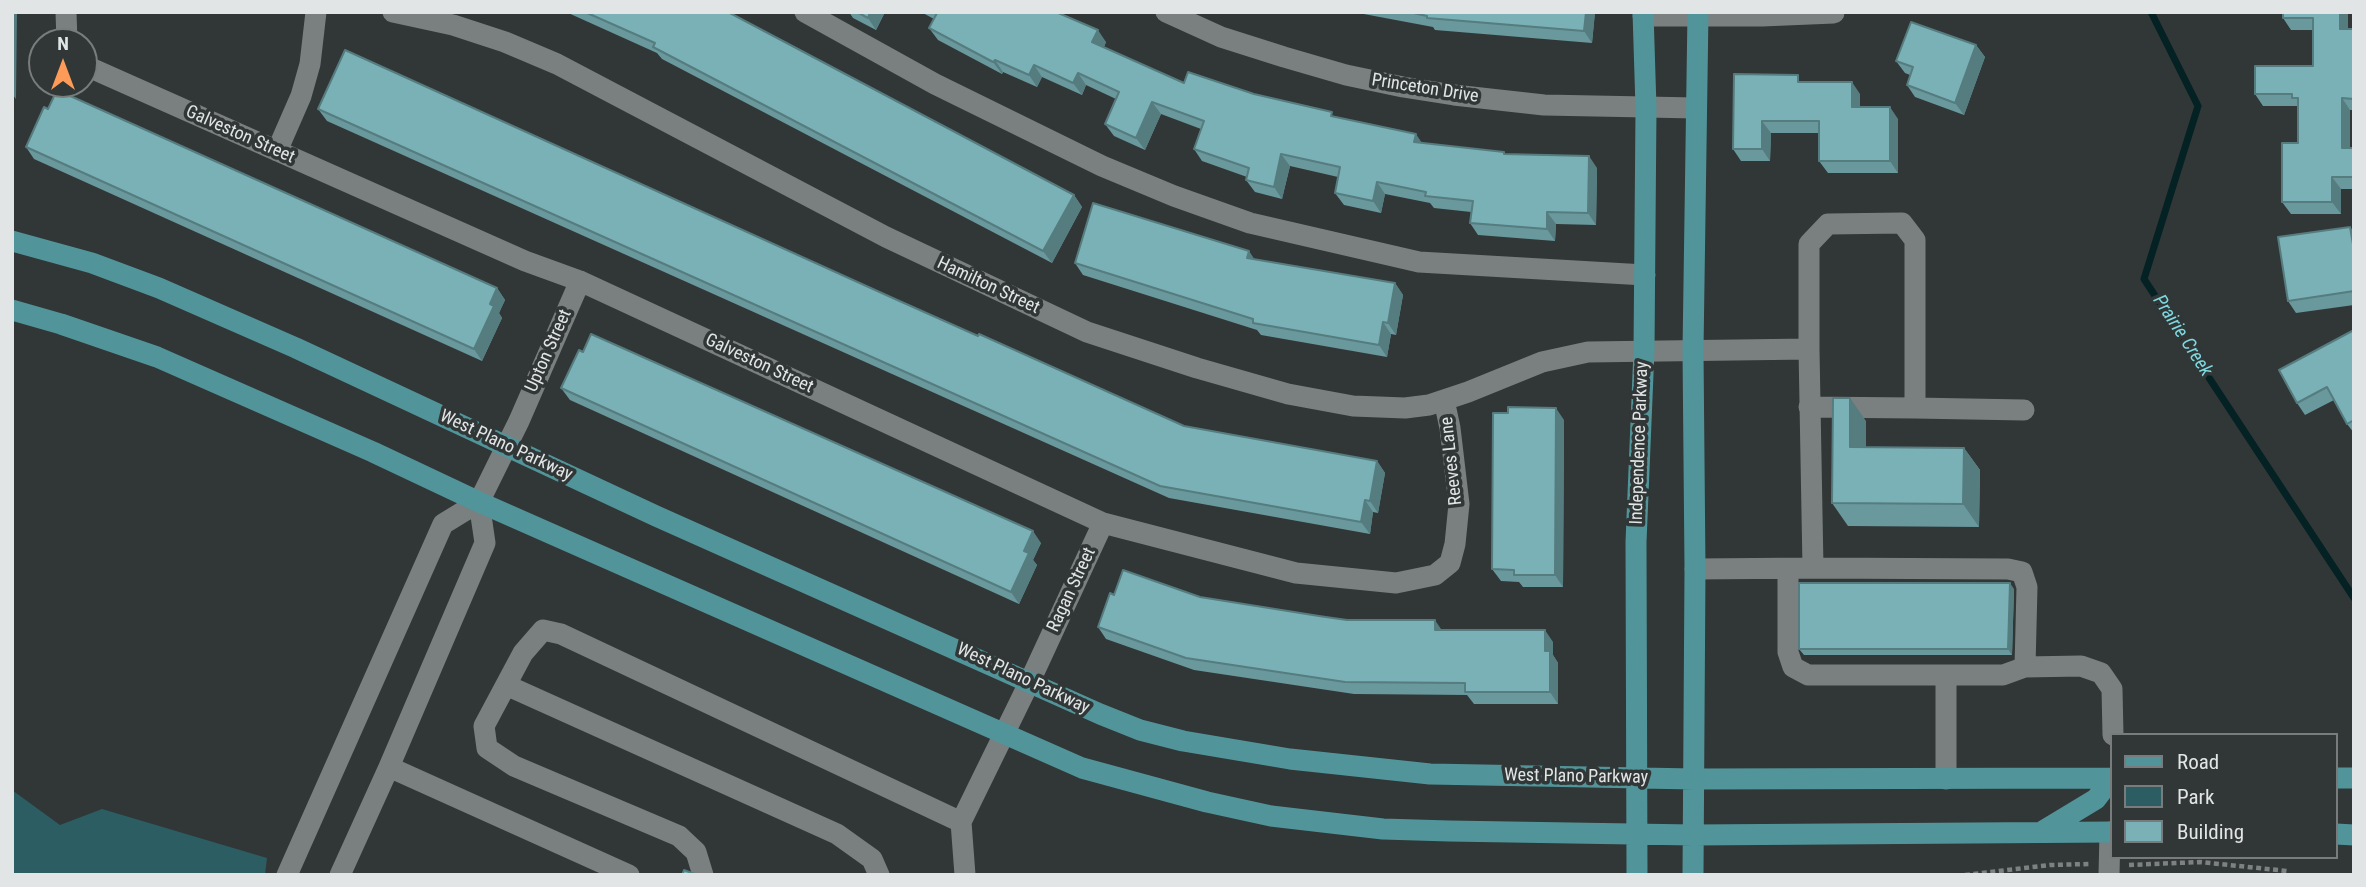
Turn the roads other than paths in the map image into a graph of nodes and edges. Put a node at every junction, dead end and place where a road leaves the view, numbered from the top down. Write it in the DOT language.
graph roads {
  1 [pos="316,12"];
  2 [pos="393,12"];
  3 [pos="805,12"];
  4 [pos="1166,12"];
  5 [pos="1834,13"];
  6 [pos="1643,14"];
  7 [pos="1698,14"];
  8 [pos="98,71"];
  9 [pos="1646,108"];
  10 [pos="1696,108"];
  11 [pos="277,152"];
  12 [pos="12,241"];
  13 [pos="1645,275"];
  14 [pos="580,281"];
  15 [pos="12,310"];
  16 [pos="1809,349"];
  17 [pos="1644,350"];
  18 [pos="1693,350"];
  19 [pos="1444,400"];
  20 [pos="1809,407"];
  21 [pos="1915,408"];
  22 [pos="2024,410"];
  23 [pos="507,448"];
  24 [pos="479,502"];
  25 [pos="1103,523"];
  26 [pos="1450,563"];
  27 [pos="1813,568"];
  28 [pos="1695,569"];
  29 [pos="1788,569"];
  30 [pos="2025,667"];
  31 [pos="1946,675"];
  32 [pos="1030,681"];
  33 [pos="506,685"];
  34 [pos="1004,733"];
  35 [pos="2113,733"];
  36 [pos="389,767"];
  37 [pos="1637,778"];
  38 [pos="2110,778"];
  39 [pos="1694,779"];
  40 [pos="1946,779"];
  41 [pos="2110,781"];
  42 [pos="961,822"];
  43 [pos="2110,831"];
  44 [pos="2041,832"];
  45 [pos="1637,834"];
  46 [pos="1693,835"];
  47 [pos="2110,853"];
  48 [pos="587,866"];
  49 [pos="287,875"];
  50 [pos="340,875"];
  51 [pos="629,875"];
  52 [pos="703,875"];
  53 [pos="879,875"];
  54 [pos="965,875"];
  55 [pos="1637,875"];
  56 [pos="1693,875"];
  57 [pos="2109,875"];
  1 -- 11 [label="street"];
  2 -- 19 [label="street, Hamilton Street"];
  3 -- 13 [label="street"];
  4 -- 9 [label="street, Princeton Drive"];
  5 -- 7 [label="street"];
  6 -- 7 [label="street"];
  6 -- 9 [label="main road, Independence Parkway"];
  7 -- 10 [label="main road"];
  8 -- 11 [label="street, Galveston Street"];
  9 -- 10 [label="street, Princeton Drive"];
  9 -- 13 [label="main road, Independence Parkway"];
  10 -- 18 [label="main road"];
  11 -- 14 [label="street, Galveston Street"];
  12 -- 23 [label="main road, West Plano Parkway"];
  13 -- 17 [label="main road, Independence Parkway"];
  14 -- 23 [label="street, Upton Street"];
  14 -- 25 [label="street, Galveston Street"];
  15 -- 24 [label="main road"];
  16 -- 18 [label="street, Hamilton Street"];
  16 -- 20 [label="street"];
  16 -- 21 [label="street"];
  17 -- 18 [label="street, Hamilton Street"];
  17 -- 19 [label="street, Hamilton Street"];
  17 -- 37 [label="main road, Independence Parkway"];
  18 -- 28 [label="main road"];
  19 -- 26 [label="street, Reeves Lane"];
  20 -- 21 [label="street"];
  20 -- 27 [label="street"];
  21 -- 22 [label="street"];
  23 -- 24 [label="street, Upton Street"];
  23 -- 32 [label="main road, West Plano Parkway"];
  24 -- 34 [label="main road"];
  24 -- 36 [label="street"];
  24 -- 49 [label="street"];
  25 -- 26 [label="street, Galveston Street"];
  25 -- 32 [label="street, Ragan Street"];
  27 -- 29 [label="street"];
  27 -- 30 [label="street"];
  28 -- 29 [label="street"];
  28 -- 39 [label="main road"];
  29 -- 31 [label="street"];
  30 -- 31 [label="street"];
  30 -- 35 [label="street"];
  31 -- 40 [label="street"];
  32 -- 34 [label="street, Ragan Street"];
  32 -- 37 [label="main road, West Plano Parkway"];
  33 -- 42 [label="street"];
  33 -- 52 [label="street"];
  33 -- 53 [label="street"];
  34 -- 42 [label="street, Ragan Street"];
  34 -- 45 [label="main road"];
  36 -- 48 [label="street"];
  36 -- 50 [label="street"];
  37 -- 39 [label="main road, West Plano Parkway"];
  37 -- 45 [label="main road, Independence Parkway"];
  38 -- 40 [label="main road, West Plano Parkway"];
  39 -- 40 [label="main road, West Plano Parkway"];
  39 -- 46 [label="main road"];
  41 -- 44 [label="main road"];
  42 -- 54 [label="street"];
  43 -- 44 [label="main road"];
  44 -- 46 [label="main road"];
  45 -- 46 [label="main road"];
  45 -- 55 [label="main road, Independence Parkway"];
  46 -- 56 [label="main road"];
  47 -- 57 [label="street"];
  48 -- 51 [label="street"];
}
